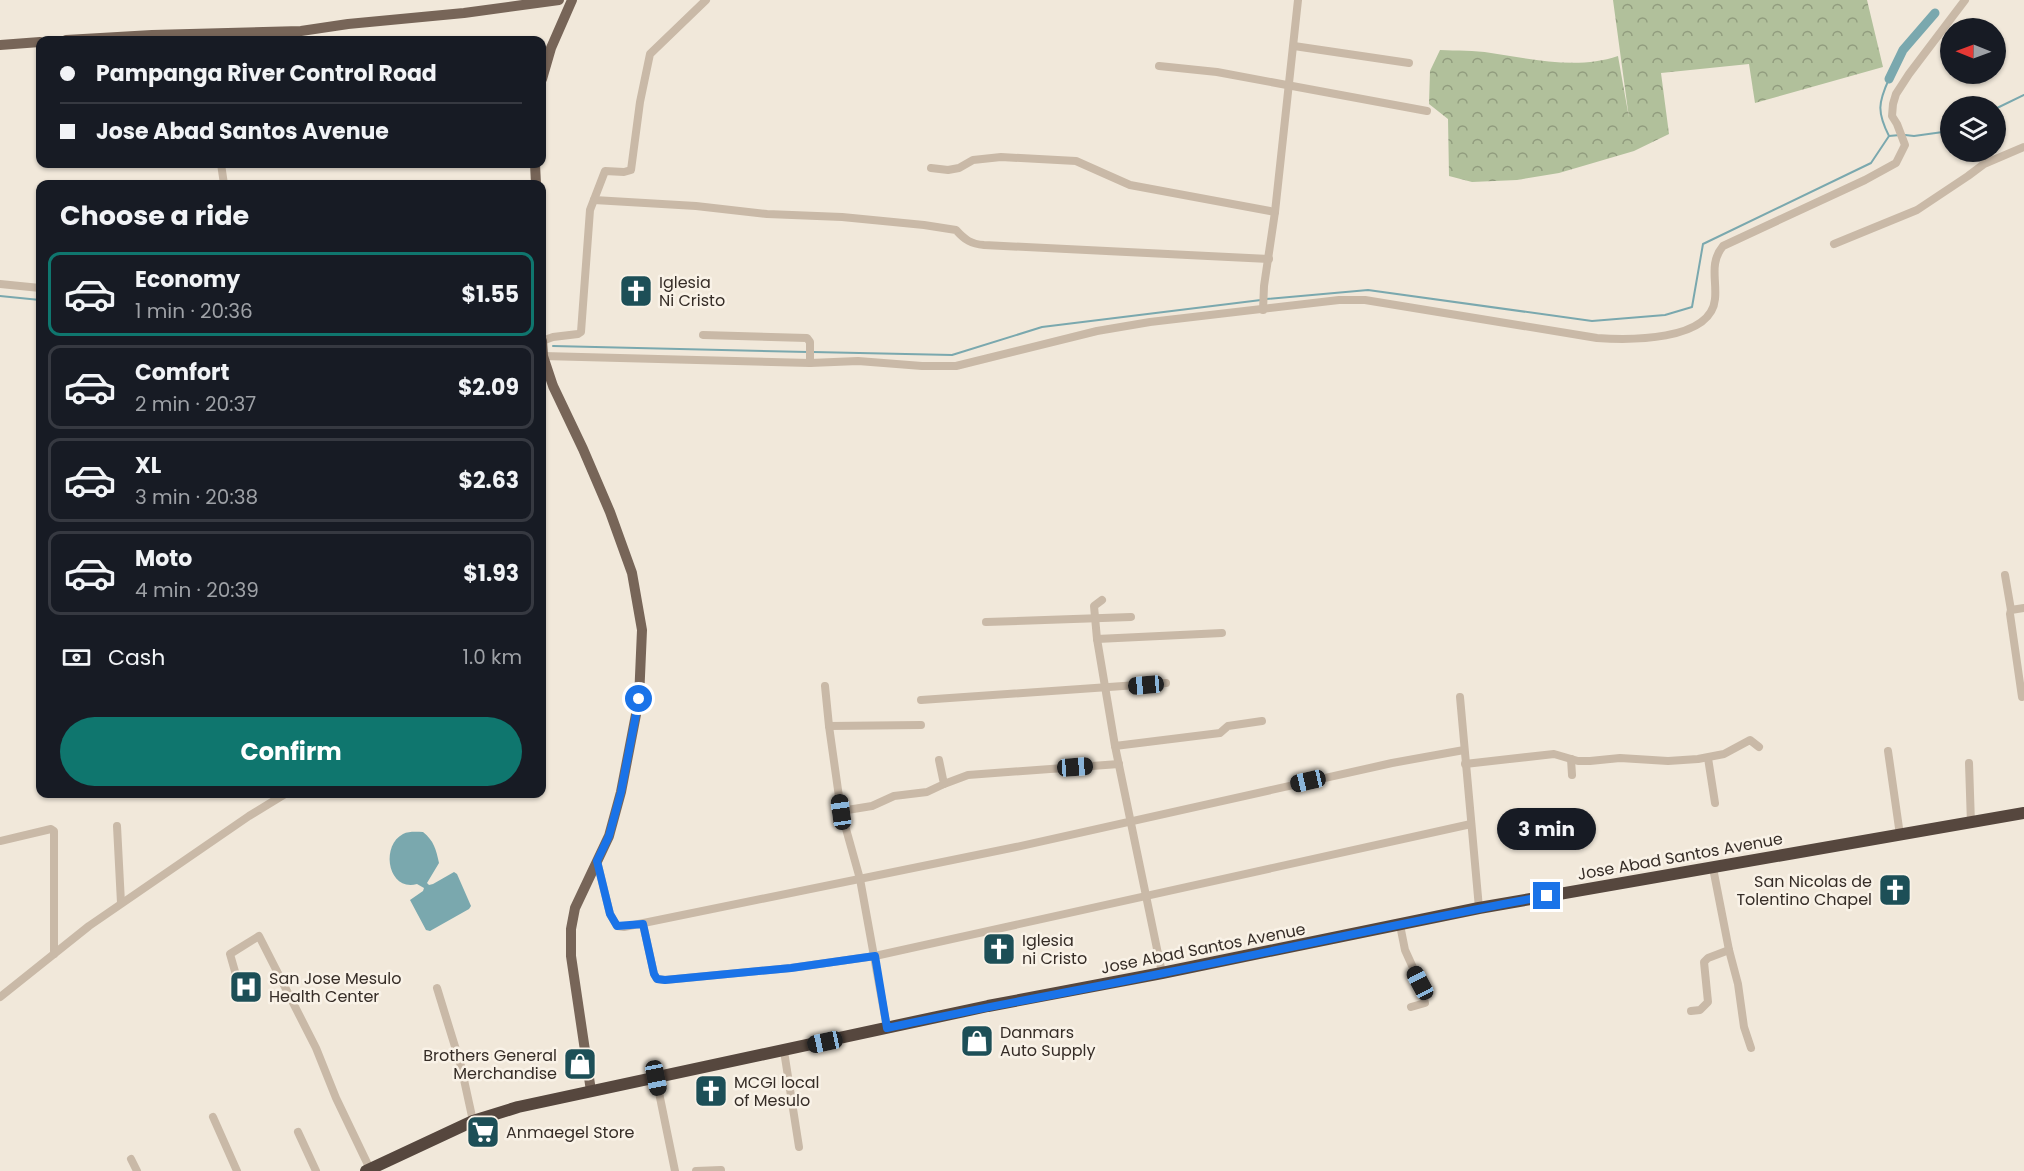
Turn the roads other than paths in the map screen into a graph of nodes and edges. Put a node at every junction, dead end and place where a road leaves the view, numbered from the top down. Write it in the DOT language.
graph roads {
  1 [pos="559,0"];
  2 [pos="572,0"];
  3 [pos="706,0"];
  4 [pos="1298,0"];
  5 [pos="1965,0"];
  6 [pos="231,32"];
  7 [pos="135,36"];
  8 [pos="227,36"];
  9 [pos="36,42"];
  10 [pos="0,45"];
  11 [pos="1293,46"];
  12 [pos="1409,63"];
  13 [pos="546,65"];
  14 [pos="1159,66"];
  15 [pos="1290,85"];
  16 [pos="1427,111"];
  17 [pos="2024,147"];
  18 [pos="931,168"];
  19 [pos="594,200"];
  20 [pos="1275,212"];
  21 [pos="1834,244"];
  22 [pos="1269,259"];
  23 [pos="0,284"];
  24 [pos="36,288"];
  25 [pos="1263,308"];
  26 [pos="703,335"];
  27 [pos="546,340"];
  28 [pos="546,356"];
  29 [pos="810,361"];
  30 [pos="546,366"];
  31 [pos="2005,576"];
  32 [pos="1102,600"];
  33 [pos="2024,608"];
  34 [pos="2011,610"];
  35 [pos="1095,617"];
  36 [pos="1131,617"];
  37 [pos="986,622"];
  38 [pos="1222,633"];
  39 [pos="1097,639"];
  40 [pos="1166,683"];
  41 [pos="825,686"];
  42 [pos="1105,688"];
  43 [pos="1460,697"];
  44 [pos="2022,697"];
  45 [pos="921,700"];
  46 [pos="1262,721"];
  47 [pos="921,725"];
  48 [pos="829,726"];
  49 [pos="1115,746"];
  50 [pos="1759,747"];
  51 [pos="1464,750"];
  52 [pos="1888,751"];
  53 [pos="1708,758"];
  54 [pos="1571,759"];
  55 [pos="939,760"];
  56 [pos="1969,763"];
  57 [pos="1119,764"];
  58 [pos="1465,764"];
  59 [pos="1572,775"];
  60 [pos="944,784"];
  61 [pos="278,798"];
  62 [pos="1715,803"];
  63 [pos="841,812"];
  64 [pos="2024,813"];
  65 [pos="1131,823"];
  66 [pos="1471,824"];
  67 [pos="1971,824"];
  68 [pos="117,826"];
  69 [pos="1900,835"];
  70 [pos="0,841"];
  71 [pos="597,861"];
  72 [pos="1713,867"];
  73 [pos="860,879"];
  74 [pos="1146,895"];
  75 [pos="121,903"];
  76 [pos="1479,908"];
  77 [pos="643,924"];
  78 [pos="1400,925"];
  79 [pos="1729,950"];
  80 [pos="54,954"];
  81 [pos="875,956"];
  82 [pos="1162,974"];
  83 [pos="236,975"];
  84 [pos="437,988"];
  85 [pos="0,998"];
  86 [pos="1411,1007"];
  87 [pos="1691,1011"];
  88 [pos="887,1028"];
  89 [pos="1751,1048"];
  90 [pos="784,1051"];
  91 [pos="656,1078"];
  92 [pos="591,1091"];
  93 [pos="213,1117"];
  94 [pos="473,1121"];
  95 [pos="298,1132"];
  96 [pos="799,1148"];
  97 [pos="131,1159"];
  98 [pos="368,1170"];
  99 [pos="721,1170"];
  100 [pos="137,1171"];
  101 [pos="237,1171"];
  102 [pos="316,1171"];
  103 [pos="675,1171"];
  104 [pos="696,1171"];
  1 -- 6 [label="main road"];
  2 -- 13 [label="main road"];
  3 -- 19 [label="street"];
  4 -- 11 [label="street"];
  5 -- 25 [label="street"];
  6 -- 7 [label="main road"];
  6 -- 8 [label="street"];
  9 -- 10 [label="main road"];
  11 -- 12 [label="street"];
  11 -- 15 [label="street"];
  14 -- 15 [label="street"];
  15 -- 16 [label="street"];
  15 -- 20 [label="street"];
  17 -- 21 [label="street"];
  18 -- 20 [label="street"];
  19 -- 22 [label="street"];
  19 -- 27 [label="street"];
  20 -- 22 [label="street"];
  22 -- 25 [label="street"];
  23 -- 24 [label="street"];
  25 -- 29 [label="street"];
  26 -- 29 [label="street"];
  28 -- 29 [label="street"];
  30 -- 71 [label="main road"];
  31 -- 34 [label="street"];
  32 -- 35 [label="street"];
  33 -- 34 [label="street"];
  34 -- 44 [label="street"];
  35 -- 36 [label="street"];
  35 -- 37 [label="street"];
  35 -- 39 [label="street"];
  38 -- 39 [label="street"];
  39 -- 42 [label="street"];
  40 -- 42 [label="street"];
  41 -- 48 [label="street"];
  42 -- 45 [label="street"];
  42 -- 49 [label="street"];
  43 -- 51 [label="street"];
  46 -- 49 [label="street"];
  47 -- 48 [label="street"];
  48 -- 63 [label="street"];
  49 -- 57 [label="street"];
  50 -- 53 [label="street"];
  51 -- 58 [label="street"];
  51 -- 65 [label="street"];
  52 -- 69 [label="street"];
  53 -- 54 [label="street"];
  53 -- 62 [label="street"];
  54 -- 58 [label="street"];
  54 -- 59 [label="street"];
  55 -- 60 [label="street"];
  56 -- 67 [label="street"];
  57 -- 60 [label="street"];
  57 -- 65 [label="street"];
  58 -- 66 [label="street"];
  60 -- 63 [label="street"];
  61 -- 75 [label="street"];
  63 -- 73 [label="street"];
  64 -- 67 [label="highway, Jose Abad Santos Avenue"];
  65 -- 73 [label="street"];
  65 -- 74 [label="street"];
  66 -- 74 [label="street"];
  66 -- 76 [label="street"];
  67 -- 69 [label="highway, Jose Abad Santos Avenue"];
  68 -- 75 [label="street"];
  69 -- 72 [label="highway, Jose Abad Santos Avenue"];
  70 -- 80 [label="street"];
  71 -- 77 [label="street"];
  71 -- 92 [label="main road"];
  72 -- 76 [label="highway, Jose Abad Santos Avenue"];
  72 -- 79 [label="street"];
  73 -- 77 [label="street"];
  73 -- 81 [label="street"];
  74 -- 81 [label="street"];
  74 -- 82 [label="street"];
  75 -- 80 [label="street"];
  76 -- 78 [label="highway, Jose Abad Santos Avenue"];
  77 -- 81 [label="street"];
  78 -- 82 [label="highway, Jose Abad Santos Avenue"];
  78 -- 86 [label="street"];
  79 -- 87 [label="street"];
  79 -- 89 [label="street"];
  80 -- 85 [label="street"];
  81 -- 88 [label="street"];
  82 -- 88 [label="highway, Jose Abad Santos Avenue"];
  83 -- 98 [label="street"];
  84 -- 94 [label="street"];
  88 -- 90 [label="highway, Jose Abad Santos Avenue"];
  90 -- 91 [label="highway, Jose Abad Santos Avenue"];
  90 -- 96 [label="street"];
  91 -- 92 [label="highway, Jose Abad Santos Avenue"];
  91 -- 103 [label="street"];
  92 -- 94 [label="highway, Jose Abad Santos Avenue"];
  93 -- 101 [label="street"];
  94 -- 98 [label="highway, Jose Abad Santos Avenue"];
  95 -- 102 [label="street"];
  97 -- 100 [label="street"];
  99 -- 104 [label="street"];
}
